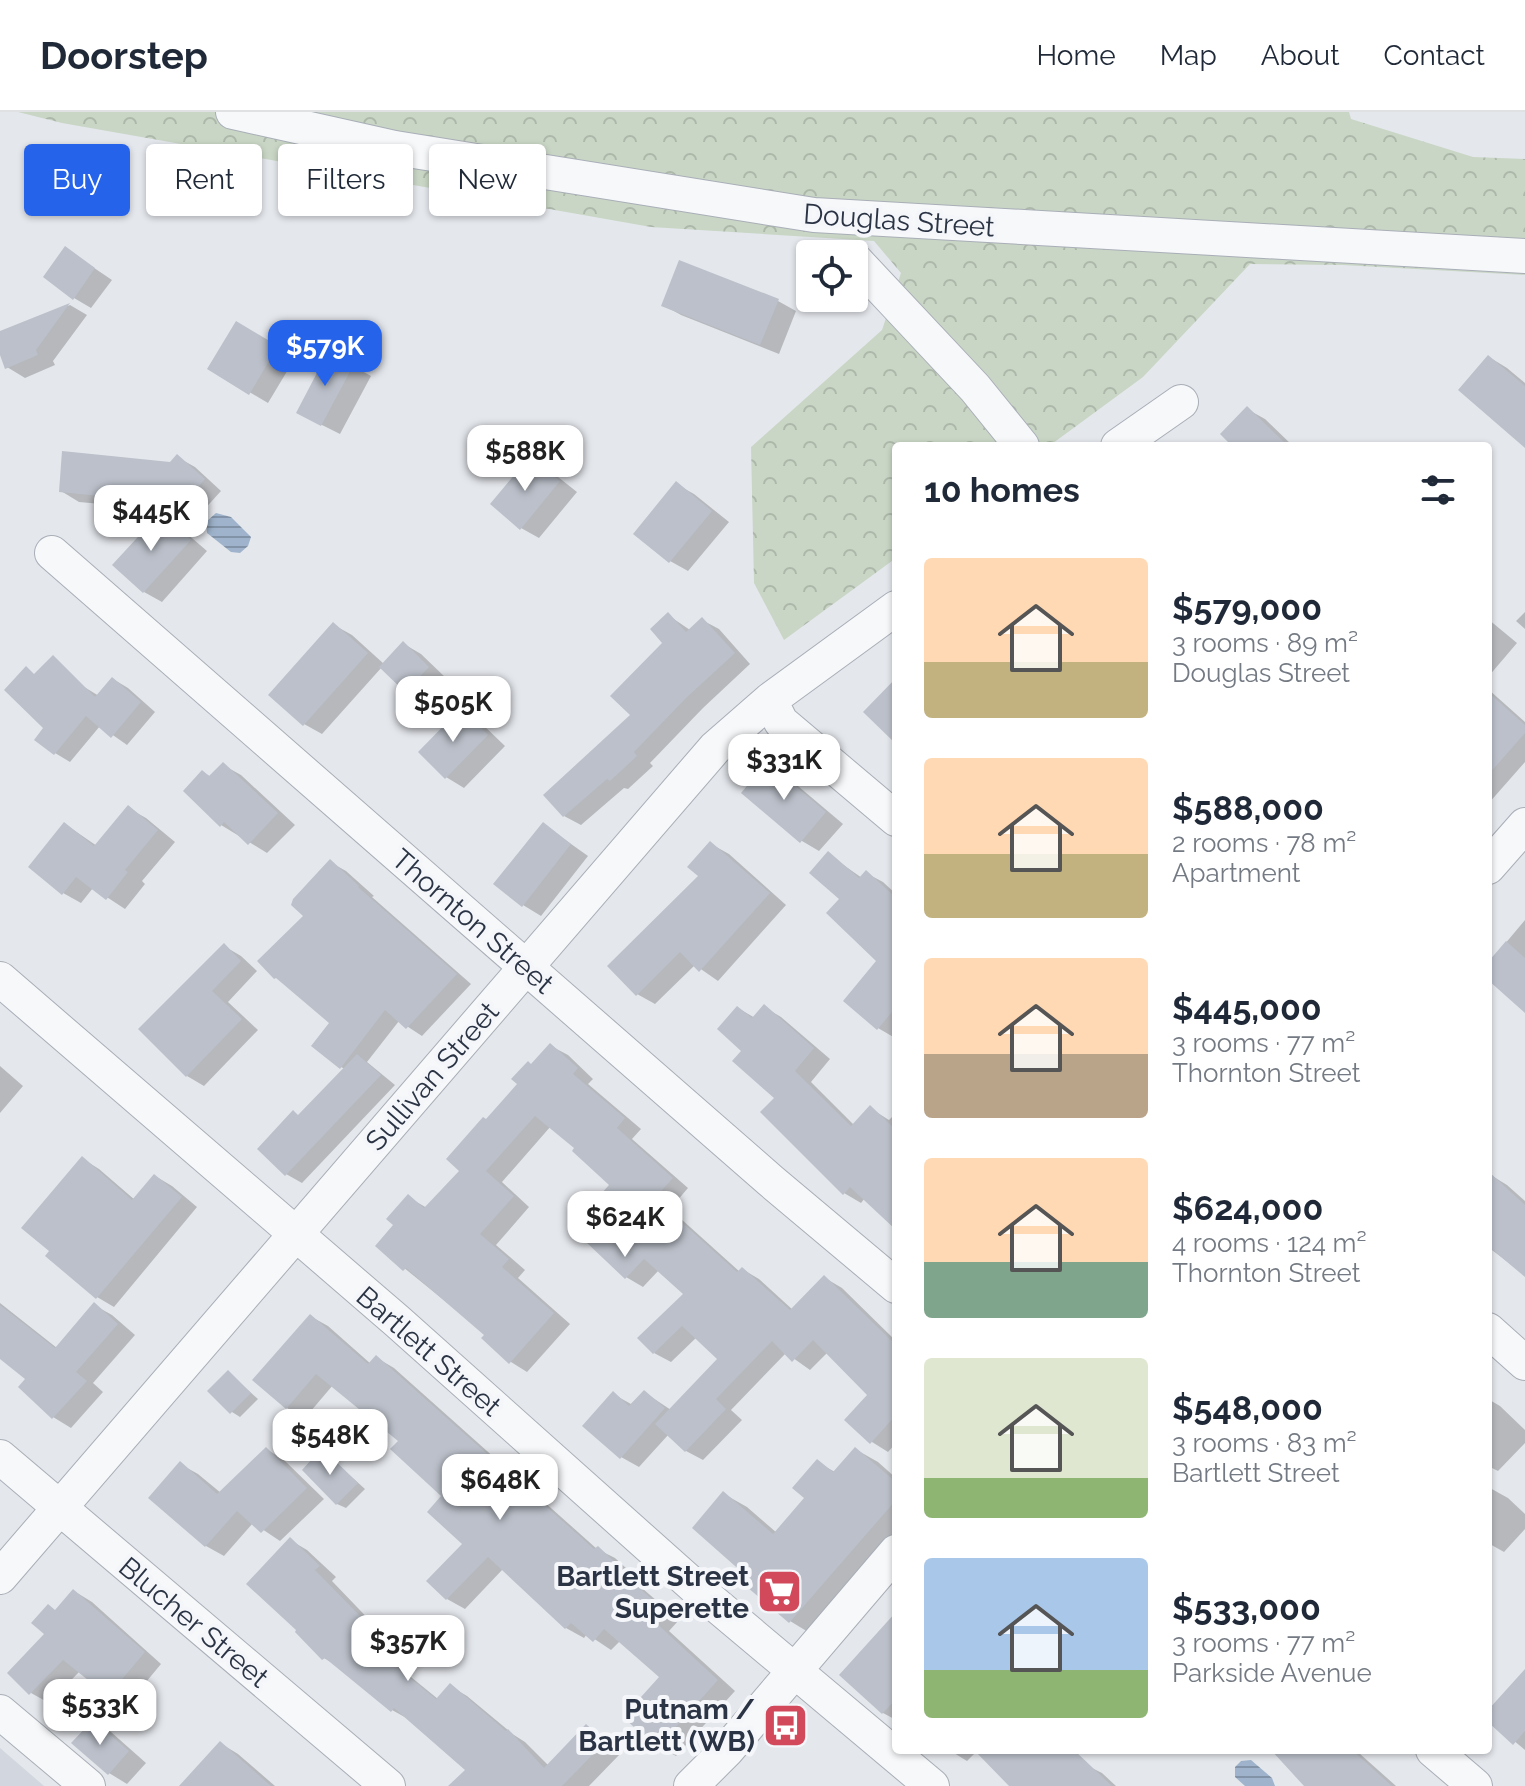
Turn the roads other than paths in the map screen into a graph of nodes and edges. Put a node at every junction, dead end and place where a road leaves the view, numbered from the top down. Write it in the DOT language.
graph roads {
  1 [pos="240,113"];
  2 [pos="814,215"];
  3 [pos="836,240"];
  4 [pos="1525,256"];
  5 [pos="868,274"];
  6 [pos="1181,402"];
  7 [pos="1019,442"];
  8 [pos="1124,442"];
  9 [pos="52,553"];
  10 [pos="892,611"];
  11 [pos="770,700"];
  12 [pos="892,816"];
  13 [pos="1525,825"];
  14 [pos="1492,862"];
  15 [pos="526,967"];
  16 [pos="0,979"];
  17 [pos="295,1236"];
  18 [pos="892,1283"];
  19 [pos="1492,1334"];
  20 [pos="1525,1363"];
  21 [pos="0,1457"];
  22 [pos="59,1508"];
  23 [pos="892,1557"];
  24 [pos="0,1577"];
  25 [pos="795,1670"];
  26 [pos="0,1712"];
  27 [pos="892,1752"];
  28 [pos="894,1754"];
  29 [pos="1438,1754"];
  30 [pos="88,1786"];
  31 [pos="388,1786"];
  32 [pos="691,1786"];
  33 [pos="932,1786"];
  34 [pos="1475,1786"];
  1 -- 2 [label="street, Douglas Street"];
  2 -- 3 [label="street"];
  2 -- 4 [label="street, Douglas Street"];
  5 -- 7 [label="street"];
  6 -- 8 [label="street"];
  9 -- 15 [label="street, Thornton Street"];
  10 -- 11 [label="street, Sullivan Street"];
  11 -- 12 [label="street"];
  11 -- 15 [label="street, Sullivan Street"];
  13 -- 14 [label="street"];
  15 -- 17 [label="street, Sullivan Street"];
  15 -- 18 [label="street, Thornton Street"];
  16 -- 17 [label="street, Bartlett Street"];
  17 -- 22 [label="street, Sullivan Street"];
  17 -- 25 [label="street, Bartlett Street"];
  19 -- 20 [label="street"];
  21 -- 22 [label="street, Blucher Street"];
  22 -- 24 [label="street, Sullivan Street"];
  22 -- 31 [label="street, Blucher Street"];
  23 -- 25 [label="street"];
  25 -- 27 [label="street, Bartlett Street"];
  25 -- 32 [label="street"];
  26 -- 30 [label="street"];
  28 -- 33 [label="street, Bartlett Street"];
  29 -- 34 [label="street"];
}
